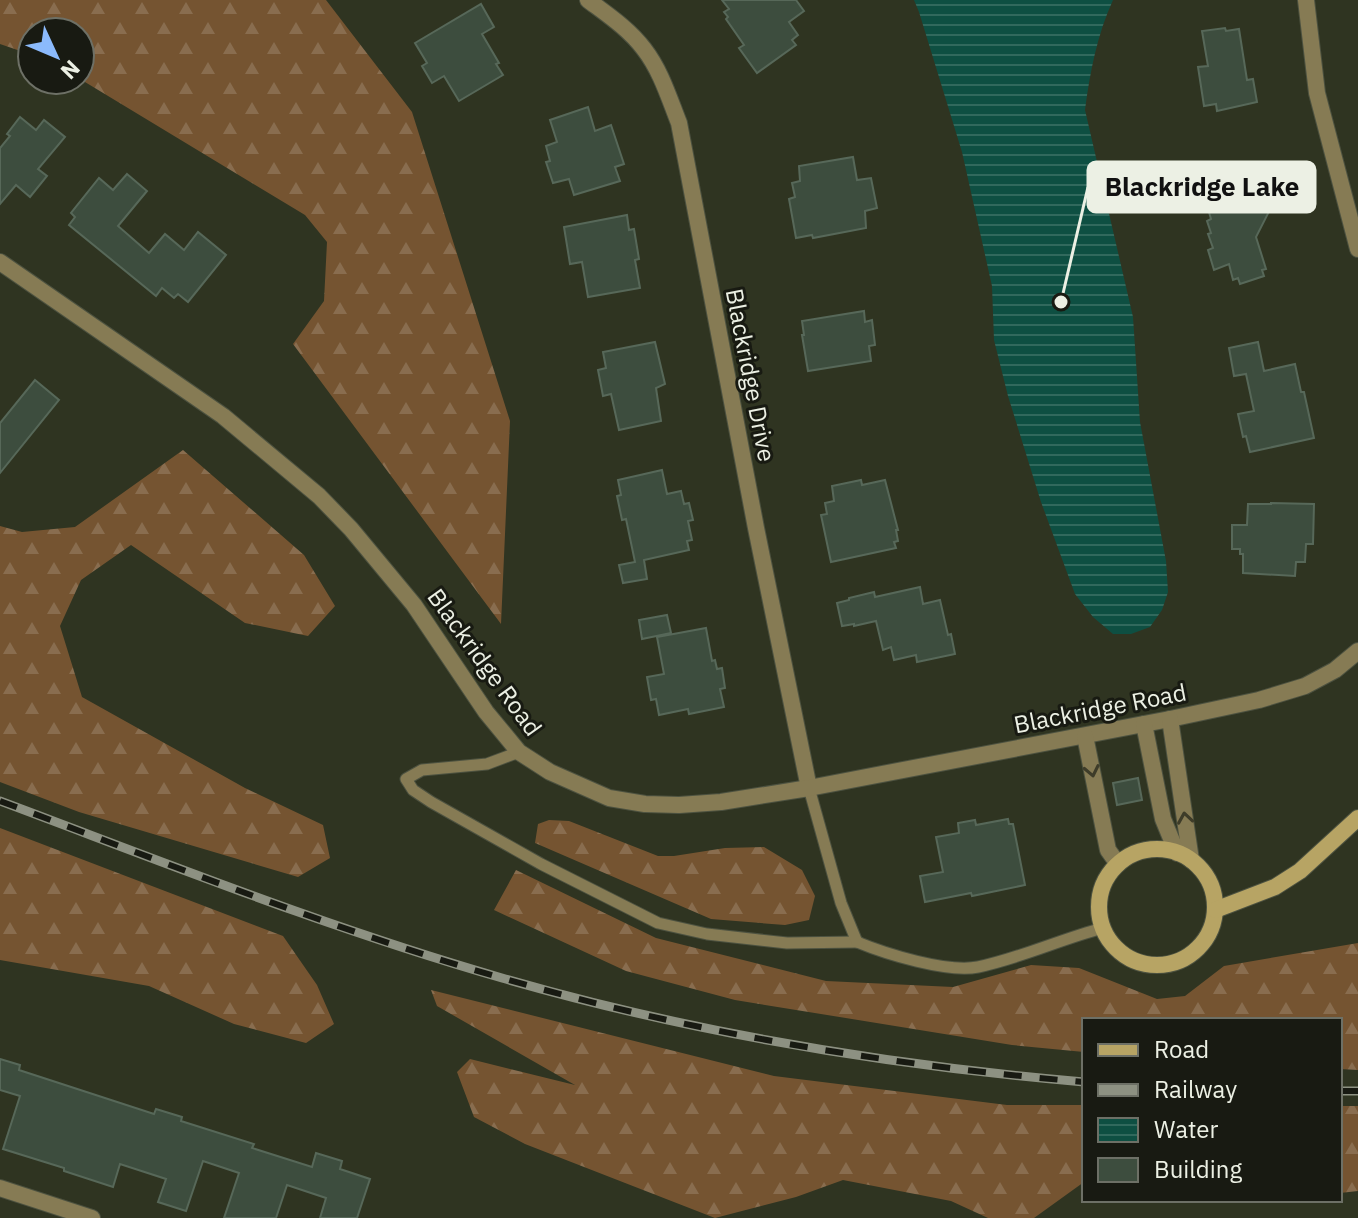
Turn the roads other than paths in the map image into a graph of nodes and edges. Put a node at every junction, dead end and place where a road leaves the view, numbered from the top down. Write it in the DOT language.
graph roads {
  1 [pos="588,0"];
  2 [pos="1306,0"];
  3 [pos="1358,249"];
  4 [pos="0,262"];
  5 [pos="1358,651"];
  6 [pos="1170,719"];
  7 [pos="1144,724"];
  8 [pos="1085,736"];
  9 [pos="519,752"];
  10 [pos="809,788"];
  11 [pos="1358,818"];
  12 [pos="1184,856"];
  13 [pos="1118,864"];
  14 [pos="1215,910"];
  15 [pos="1103,928"];
  16 [pos="858,942"];
  17 [pos="0,1188"];
  18 [pos="92,1218"];
  1 -- 10 [label="street, Blackridge Drive"];
  2 -- 3 [label="street"];
  4 -- 9 [label="street, Blackridge Road"];
  5 -- 6 [label="street, Blackridge Road"];
  6 -- 7 [label="street, Blackridge Road"];
  12 -- 6 [label="street, one-way"];
  7 -- 8 [label="street, Blackridge Road"];
  7 -- 12 [label="street"];
  8 -- 10 [label="street, Blackridge Road"];
  8 -- 13 [label="street, one-way"];
  9 -- 10 [label="street, Blackridge Road"];
  9 -- 16 [label="lane"];
  10 -- 16 [label="lane"];
  11 -- 14 [label="street"];
  12 -- 13 [label="street"];
  12 -- 14 [label="street"];
  13 -- 15 [label="street"];
  14 -- 15 [label="street"];
  15 -- 16 [label="lane"];
  17 -- 18 [label="street"];
}
